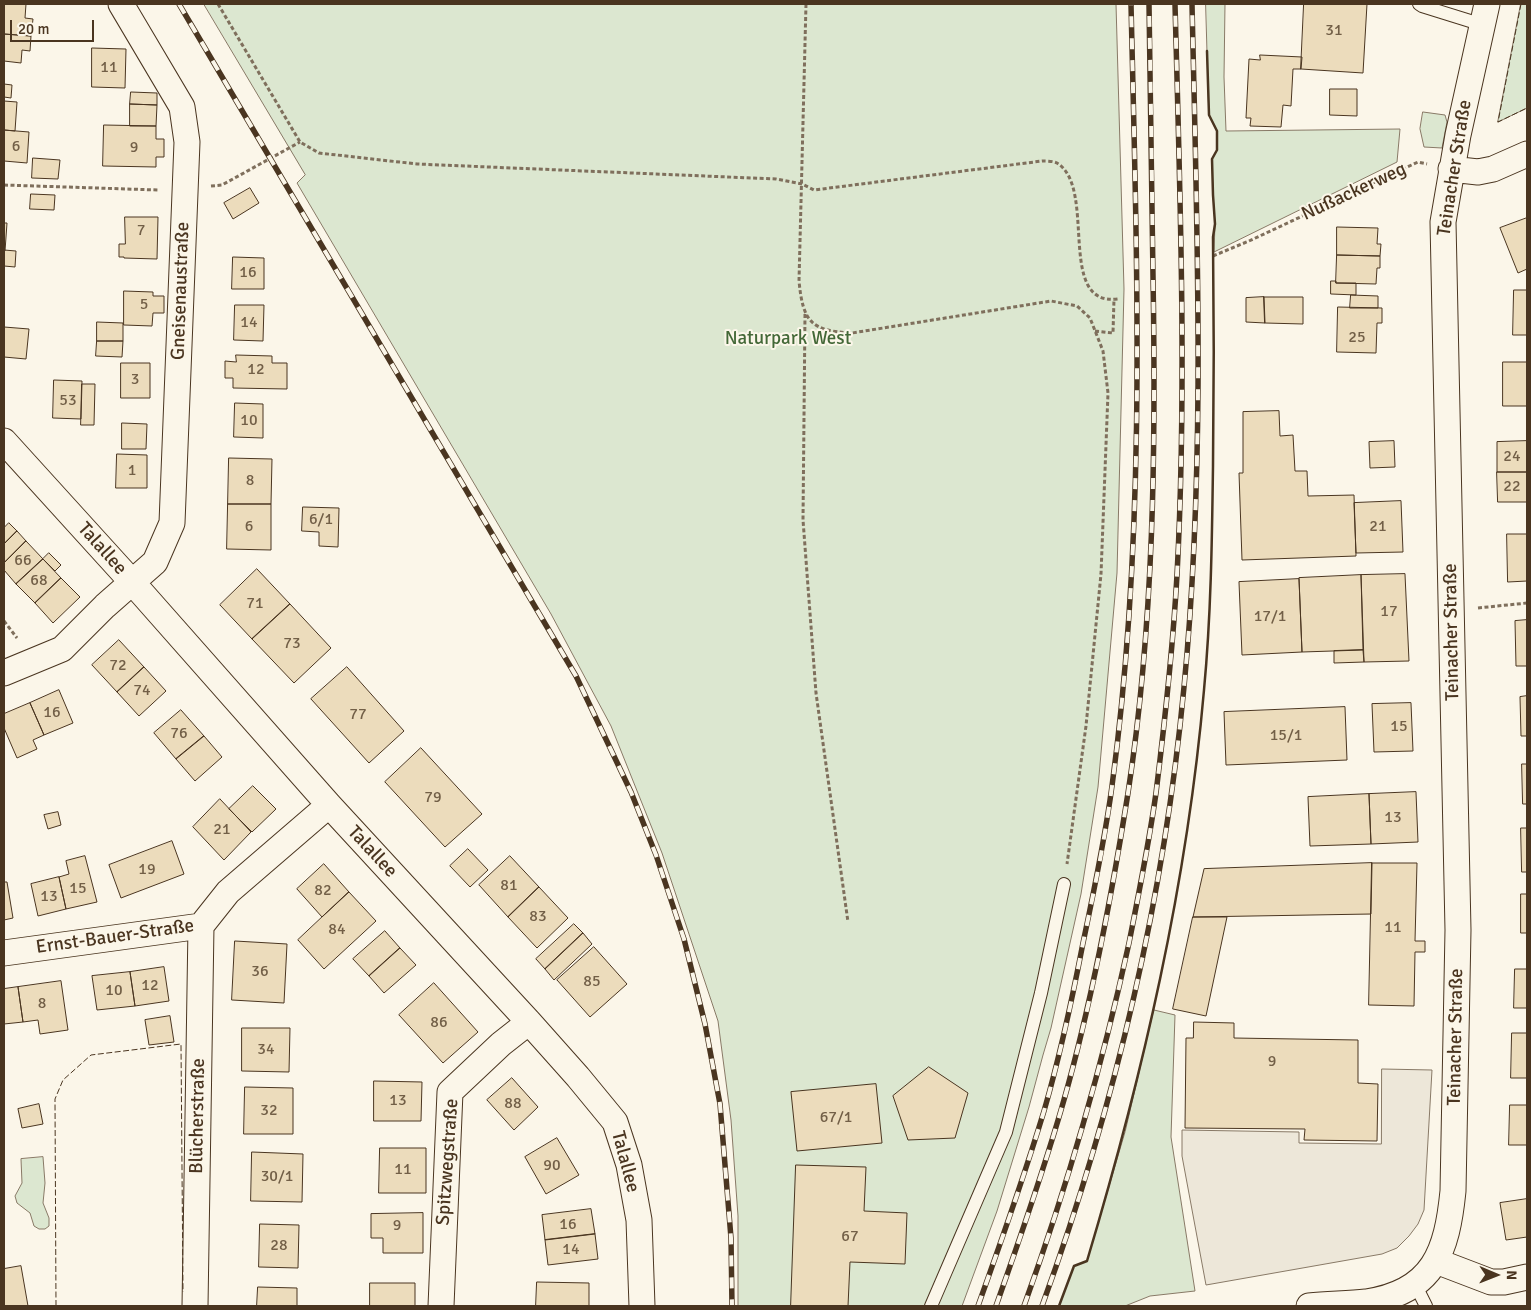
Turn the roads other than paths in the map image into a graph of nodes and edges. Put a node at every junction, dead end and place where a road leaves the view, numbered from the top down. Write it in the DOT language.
graph roads {
  1 [pos="121,4"];
  2 [pos="1419,4"];
  3 [pos="1485,14"];
  4 [pos="1527,154"];
  5 [pos="1451,169"];
  6 [pos="4,441"];
  7 [pos="132,582"];
  8 [pos="4,674"];
  9 [pos="329,805"];
  10 [pos="1064,884"];
  11 [pos="201,926"];
  12 [pos="4,953"];
  13 [pos="529,1022"];
  14 [pos="1436,1261"];
  15 [pos="1527,1277"];
  16 [pos="1415,1284"];
  17 [pos="195,1306"];
  18 [pos="441,1306"];
  19 [pos="642,1306"];
  20 [pos="931,1306"];
  21 [pos="1309,1306"];
  22 [pos="1426,1306"];
  1 -- 7 [label="street, Gneisenaustraße"];
  2 -- 3 [label="lane"];
  3 -- 5 [label="street, Teinacher Straße"];
  4 -- 5 [label="street"];
  5 -- 14 [label="street, Teinacher Straße"];
  6 -- 7 [label="street, Talallee"];
  7 -- 8 [label="street, Gneisenaustraße"];
  7 -- 9 [label="street, Talallee"];
  9 -- 11 [label="street, Ernst-Bauer-Straße"];
  9 -- 13 [label="street, Talallee"];
  10 -- 20 [label="lane"];
  11 -- 12 [label="street, Ernst-Bauer-Straße"];
  11 -- 17 [label="street, Blücherstraße"];
  13 -- 18 [label="street, Spitzwegstraße"];
  13 -- 19 [label="street, Talallee"];
  14 -- 15 [label="street"];
  14 -- 16 [label="street, Teinacher Straße"];
  16 -- 21 [label="street, Teinacher Straße"];
  16 -- 22 [label="lane"];
}
